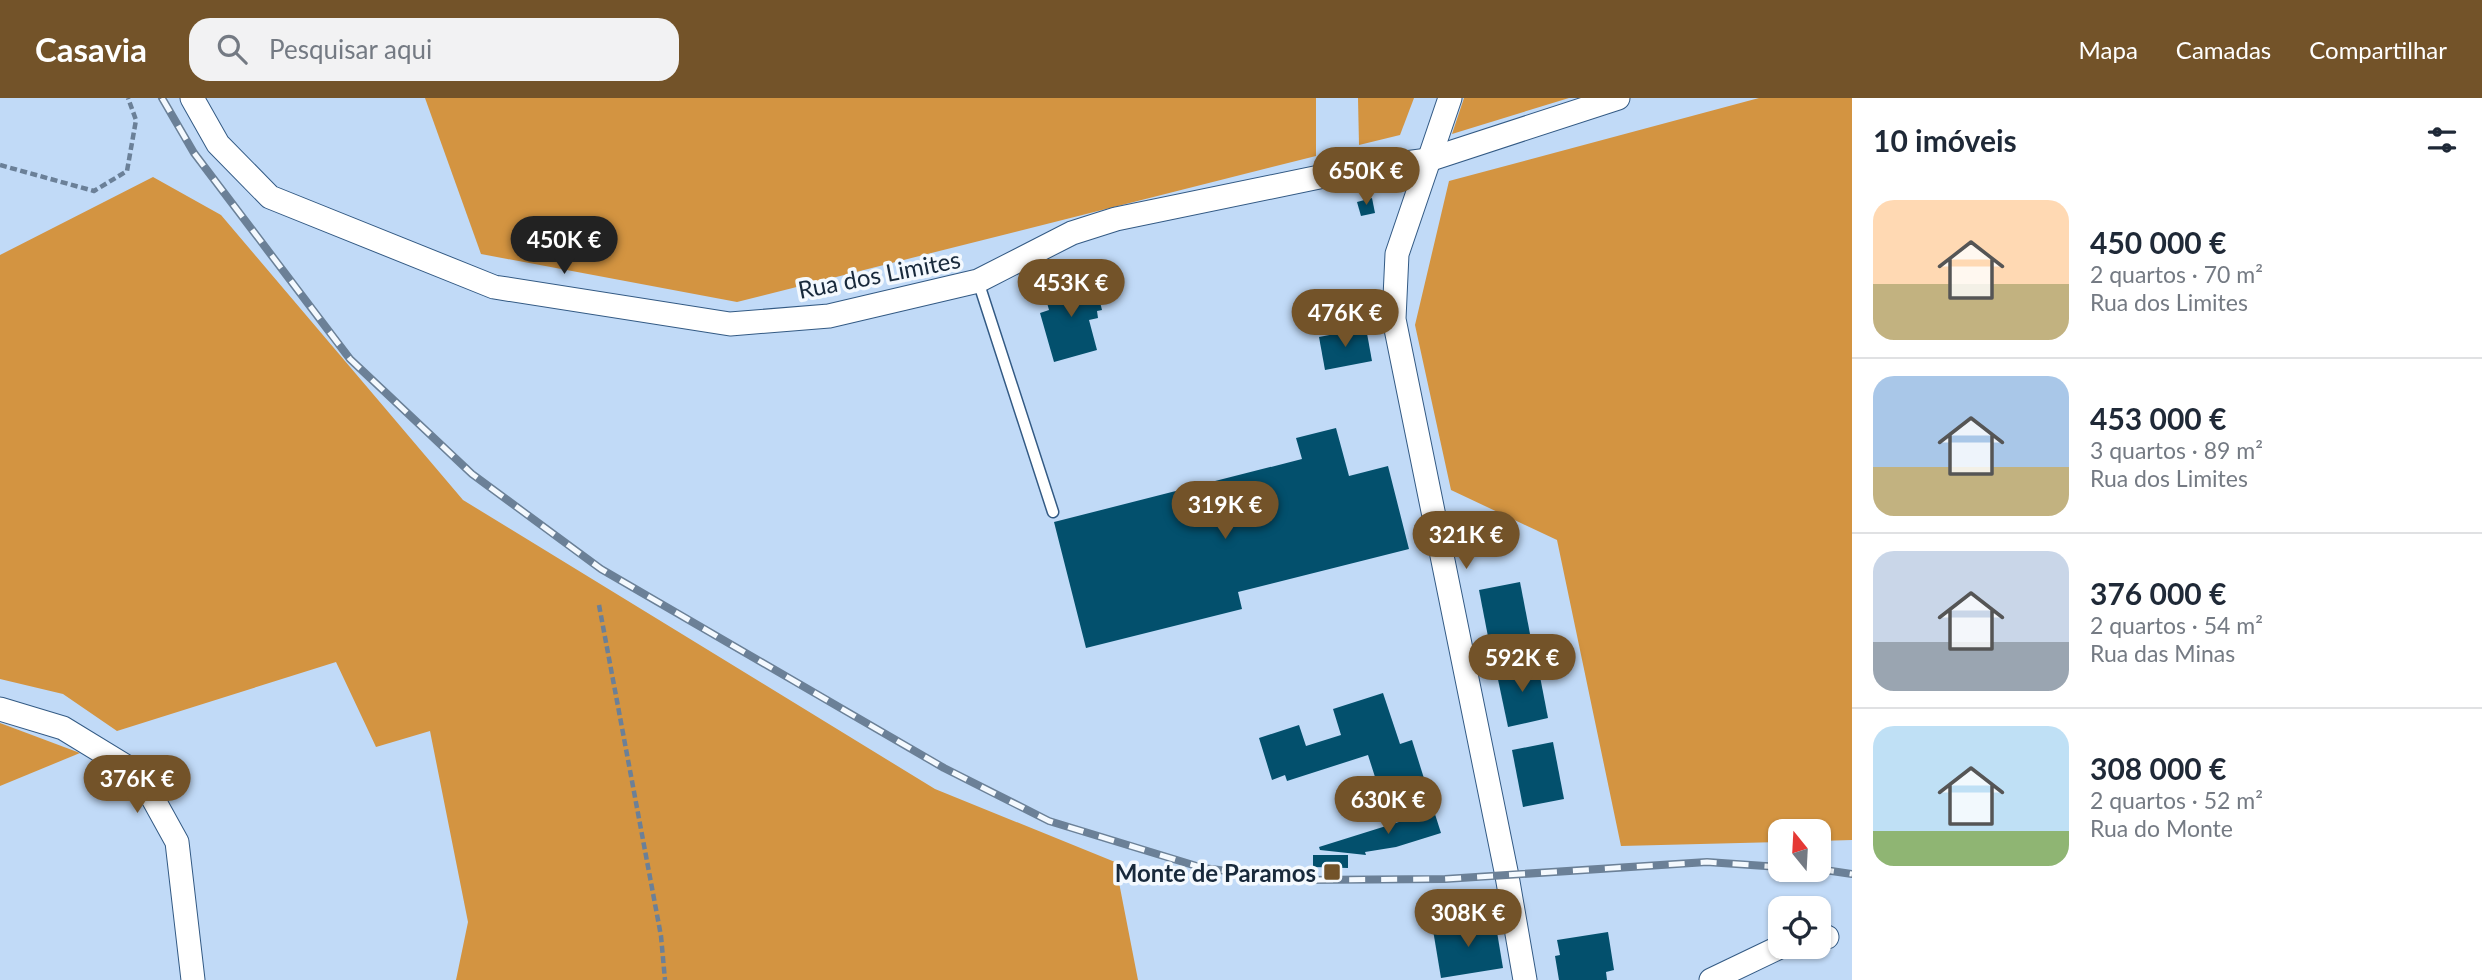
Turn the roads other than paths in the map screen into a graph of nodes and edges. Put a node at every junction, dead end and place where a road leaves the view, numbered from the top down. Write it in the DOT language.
graph roads {
  1 [pos="192,98"];
  2 [pos="1450,98"];
  3 [pos="1618,98"];
  4 [pos="1428,160"];
  5 [pos="978,281"];
  6 [pos="1053,512"];
  7 [pos="0,709"];
  8 [pos="1768,953"];
  9 [pos="192,980"];
  10 [pos="1525,980"];
  11 [pos="1711,980"];
  1 -- 5 [label="street, Rua dos Limites"];
  2 -- 4 [label="street"];
  3 -- 4 [label="street, Rua dos Limites"];
  4 -- 5 [label="street, Rua dos Limites"];
  4 -- 10 [label="street"];
  5 -- 6 [label="lane"];
  7 -- 9 [label="street"];
  8 -- 11 [label="street"];
}
